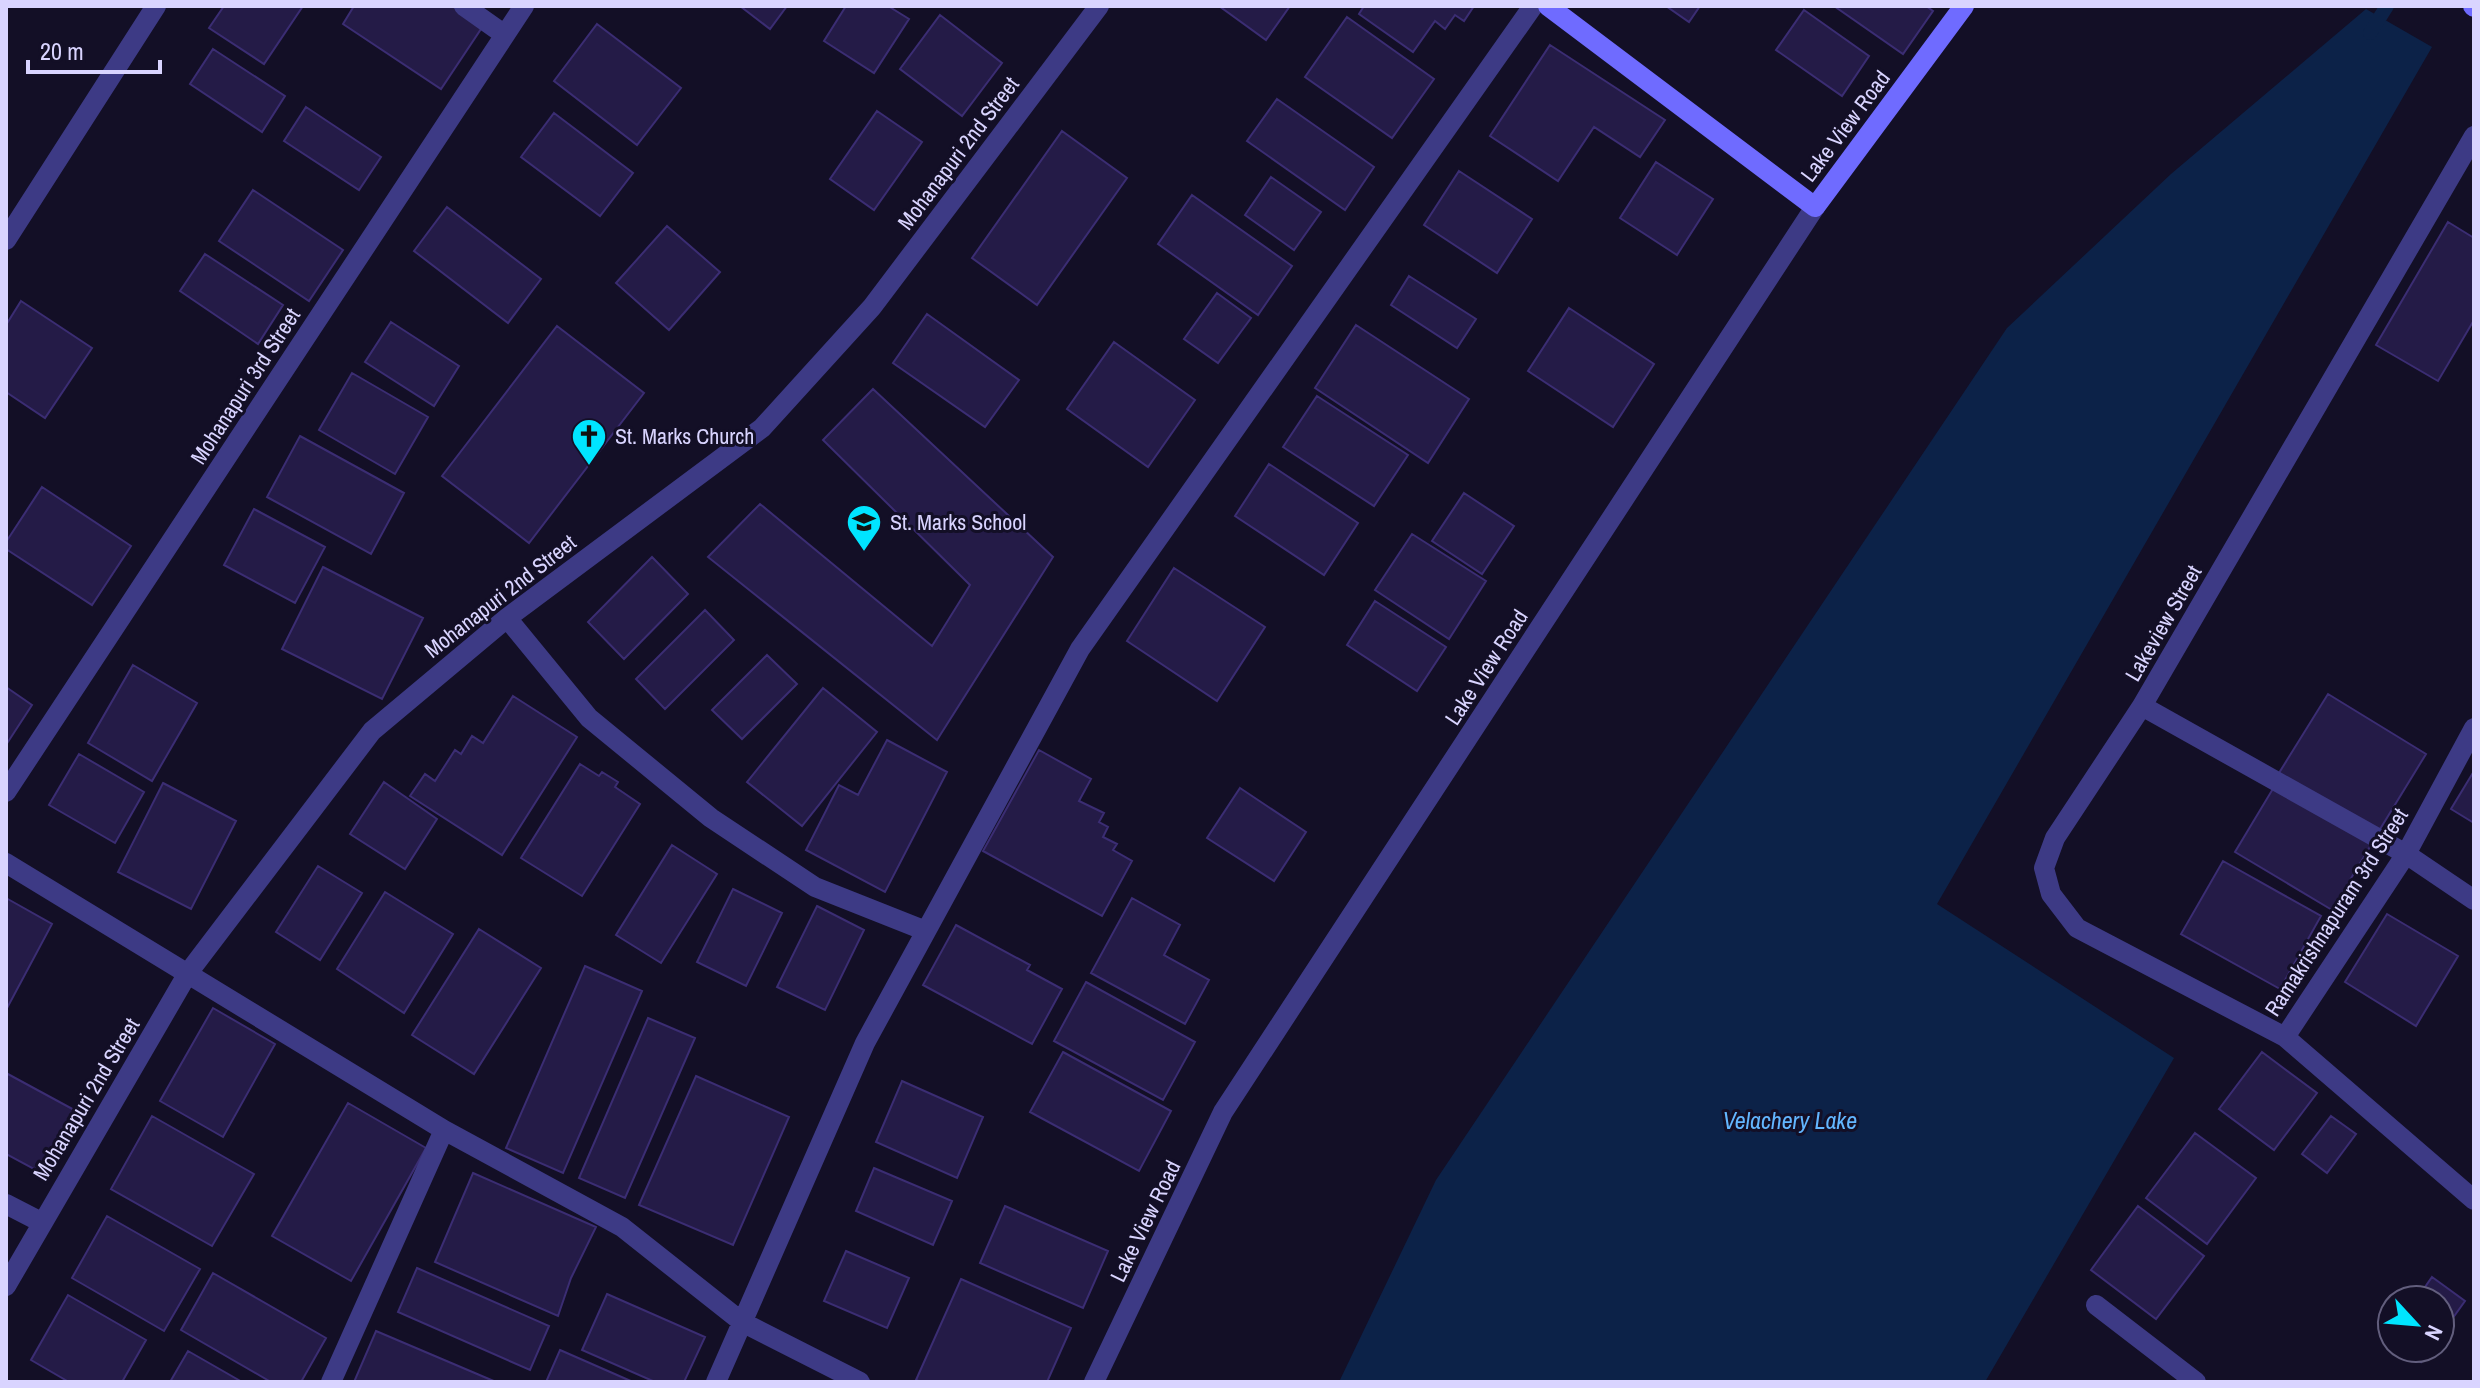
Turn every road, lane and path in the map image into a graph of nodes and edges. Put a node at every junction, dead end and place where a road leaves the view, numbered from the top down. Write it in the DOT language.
graph roads {
  1 [pos="156,6"];
  2 [pos="464,6"];
  3 [pos="524,6"];
  4 [pos="1099,6"];
  5 [pos="1533,6"];
  6 [pos="1548,6"];
  7 [pos="1964,6"];
  8 [pos="505,35"];
  9 [pos="2474,136"];
  10 [pos="1815,207"];
  11 [pos="6,240"];
  12 [pos="507,618"];
  13 [pos="2142,706"];
  14 [pos="2474,728"];
  15 [pos="6,792"];
  16 [pos="2406,854"];
  17 [pos="6,863"];
  18 [pos="2474,900"];
  19 [pos="926,931"];
  20 [pos="188,973"];
  21 [pos="2285,1037"];
  22 [pos="444,1130"];
  23 [pos="2474,1200"];
  24 [pos="6,1204"];
  25 [pos="41,1222"];
  26 [pos="6,1286"];
  27 [pos="2096,1305"];
  28 [pos="742,1322"];
  29 [pos="331,1382"];
  30 [pos="716,1382"];
  31 [pos="860,1382"];
  32 [pos="1094,1382"];
  33 [pos="2196,1382"];
  1 -- 11 [label="street"];
  2 -- 8 [label="street"];
  3 -- 8 [label="street, Mohanapuri 3rd Street"];
  4 -- 12 [label="street, Mohanapuri 2nd Street"];
  5 -- 19 [label="street"];
  6 -- 10 [label="street"];
  7 -- 10 [label="street, Lake View Road"];
  8 -- 15 [label="street, Mohanapuri 3rd Street"];
  9 -- 13 [label="street, Lakeview Street"];
  10 -- 32 [label="street, Lake View Road"];
  12 -- 19 [label="street"];
  12 -- 20 [label="street, Mohanapuri 2nd Street"];
  13 -- 16 [label="street"];
  13 -- 21 [label="street, Lakeview Street"];
  14 -- 16 [label="street, Ramakrishnapuram 3rd Street"];
  16 -- 18 [label="street"];
  16 -- 21 [label="street, Ramakrishnapuram 3rd Street"];
  17 -- 20 [label="street"];
  19 -- 28 [label="street"];
  20 -- 22 [label="street"];
  20 -- 25 [label="street, Mohanapuri 2nd Street"];
  21 -- 23 [label="street, Lakeview Street"];
  22 -- 28 [label="street"];
  22 -- 29 [label="street"];
  24 -- 25 [label="street"];
  25 -- 26 [label="street, Mohanapuri 2nd Street"];
  27 -- 33 [label="street"];
  28 -- 30 [label="street"];
  28 -- 31 [label="street"];
}
